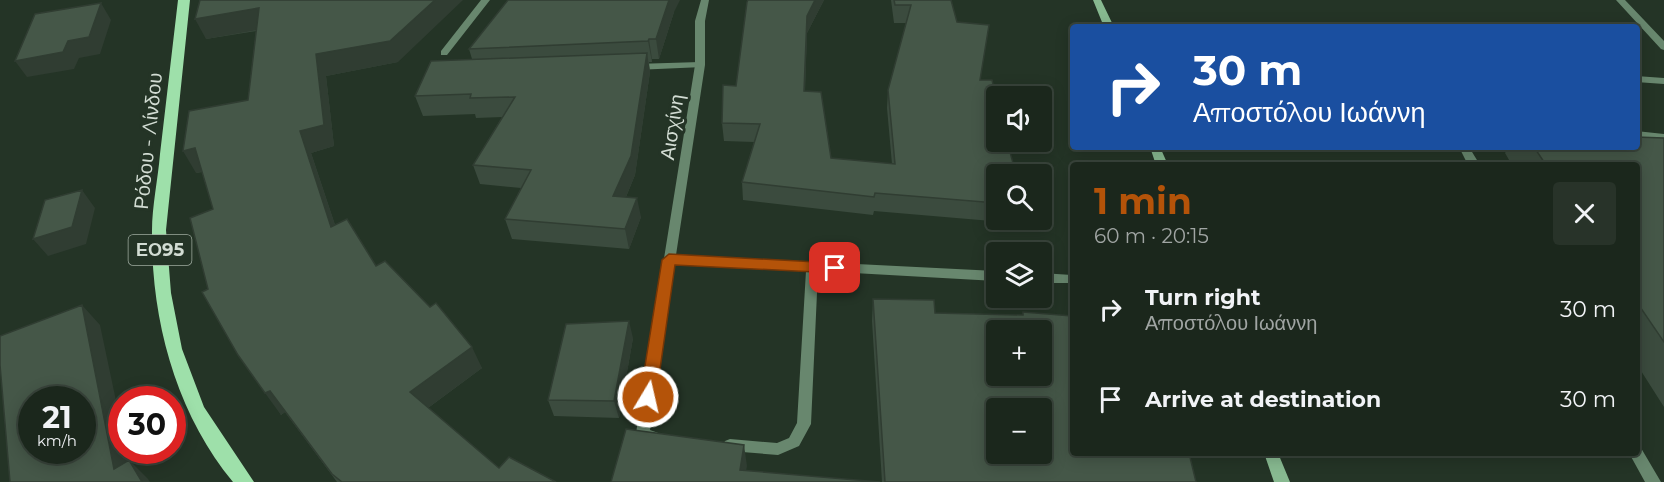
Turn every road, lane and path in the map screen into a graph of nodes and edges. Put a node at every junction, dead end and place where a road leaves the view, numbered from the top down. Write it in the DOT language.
graph roads {
  1 [pos="184,0"];
  2 [pos="486,0"];
  3 [pos="705,0"];
  4 [pos="1097,0"];
  5 [pos="1620,0"];
  6 [pos="1108,24"];
  7 [pos="1664,47"];
  8 [pos="444,53"];
  9 [pos="700,64"];
  10 [pos="620,68"];
  11 [pos="1640,79"];
  12 [pos="1664,81"];
  13 [pos="1640,134"];
  14 [pos="1664,136"];
  15 [pos="669,260"];
  16 [pos="812,267"];
  17 [pos="986,276"];
  18 [pos="1052,278"];
  19 [pos="1070,279"];
  20 [pos="669,440"];
  21 [pos="712,443"];
  22 [pos="1272,456"];
  23 [pos="1638,456"];
  24 [pos="245,482"];
  25 [pos="1282,482"];
  26 [pos="1653,482"];
  1 -- 24 [label="main road, Ρόδου - Λίνδου / ΕΟ95"];
  2 -- 8 [label="street"];
  3 -- 9 [label="street, Αισχίνη"];
  4 -- 6 [label="street"];
  5 -- 7 [label="street"];
  9 -- 10 [label="street"];
  9 -- 15 [label="street, Αισχίνη"];
  11 -- 12 [label="street"];
  13 -- 14 [label="street"];
  15 -- 16 [label="street"];
  15 -- 20 [label="street, Αισχίνη"];
  16 -- 17 [label="street"];
  16 -- 21 [label="street"];
  18 -- 19 [label="street"];
  22 -- 25 [label="street"];
  23 -- 26 [label="street"];
}
